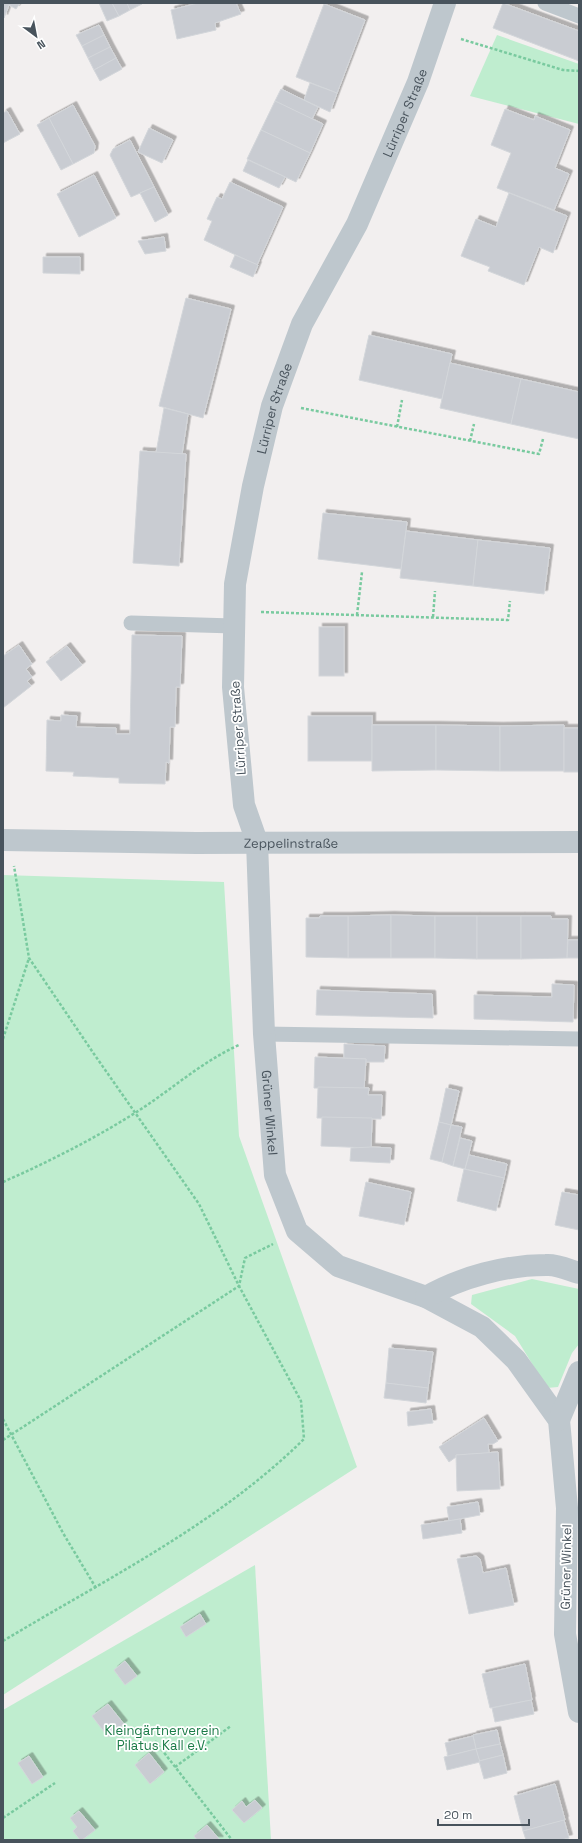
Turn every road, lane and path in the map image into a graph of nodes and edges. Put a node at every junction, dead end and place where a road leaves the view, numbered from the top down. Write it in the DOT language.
graph roads {
  1 [pos="445,3"];
  2 [pos="545,3"];
  3 [pos="579,16"];
  4 [pos="436,32"];
  5 [pos="579,70"];
  6 [pos="402,400"];
  7 [pos="274,403"];
  8 [pos="474,424"];
  9 [pos="397,427"];
  10 [pos="544,439"];
  11 [pos="470,441"];
  12 [pos="362,572"];
  13 [pos="435,591"];
  14 [pos="510,601"];
  15 [pos="357,615"];
  16 [pos="433,617"];
  17 [pos="235,618"];
  18 [pos="131,623"];
  19 [pos="6,840"];
  20 [pos="258,842"];
  21 [pos="579,842"];
  22 [pos="30,958"];
  23 [pos="264,1034"];
  24 [pos="3,1039"];
  25 [pos="579,1039"];
  26 [pos="135,1113"];
  27 [pos="3,1182"];
  28 [pos="297,1231"];
  29 [pos="579,1273"];
  30 [pos="239,1286"];
  31 [pos="426,1297"];
  32 [pos="579,1372"];
  33 [pos="3,1419"];
  34 [pos="559,1420"];
  35 [pos="11,1435"];
  36 [pos="3,1440"];
  37 [pos="96,1588"];
  38 [pos="3,1641"];
  39 [pos="579,1712"];
  40 [pos="231,1726"];
  41 [pos="154,1741"];
  42 [pos="175,1767"];
  43 [pos="56,1783"];
  44 [pos="3,1818"];
  45 [pos="232,1840"];
  1 -- 4 [label="street, Lürriper Straße"];
  2 -- 3 [label="lane"];
  4 -- 5 [label="path"];
  4 -- 7 [label="street, Lürriper Straße"];
  6 -- 9 [label="path"];
  7 -- 9 [label="path"];
  7 -- 17 [label="street, Lürriper Straße"];
  8 -- 11 [label="path"];
  9 -- 11 [label="path"];
  10 -- 11 [label="path"];
  12 -- 15 [label="path"];
  13 -- 16 [label="path"];
  14 -- 16 [label="path"];
  15 -- 16 [label="path"];
  15 -- 17 [label="path"];
  17 -- 18 [label="lane"];
  17 -- 20 [label="street, Lürriper Straße"];
  19 -- 20 [label="street, Zeppelinstraße"];
  19 -- 22 [label="path"];
  20 -- 21 [label="street, Zeppelinstraße"];
  20 -- 23 [label="street, Grüner Winkel"];
  22 -- 24 [label="path"];
  22 -- 26 [label="path"];
  23 -- 25 [label="lane"];
  23 -- 26 [label="path"];
  23 -- 28 [label="street, Grüner Winkel"];
  26 -- 27 [label="path"];
  26 -- 30 [label="path"];
  28 -- 30 [label="path"];
  28 -- 31 [label="street, Grüner Winkel"];
  29 -- 31 [label="street"];
  30 -- 35 [label="path"];
  30 -- 37 [label="path"];
  31 -- 34 [label="street, Grüner Winkel"];
  32 -- 34 [label="street, Grüner Winkel"];
  33 -- 35 [label="path"];
  34 -- 39 [label="street, Grüner Winkel"];
  35 -- 36 [label="path"];
  35 -- 37 [label="path"];
  37 -- 38 [label="path"];
  40 -- 42 [label="path"];
  41 -- 42 [label="path"];
  42 -- 45 [label="path"];
  43 -- 44 [label="path"];
}
